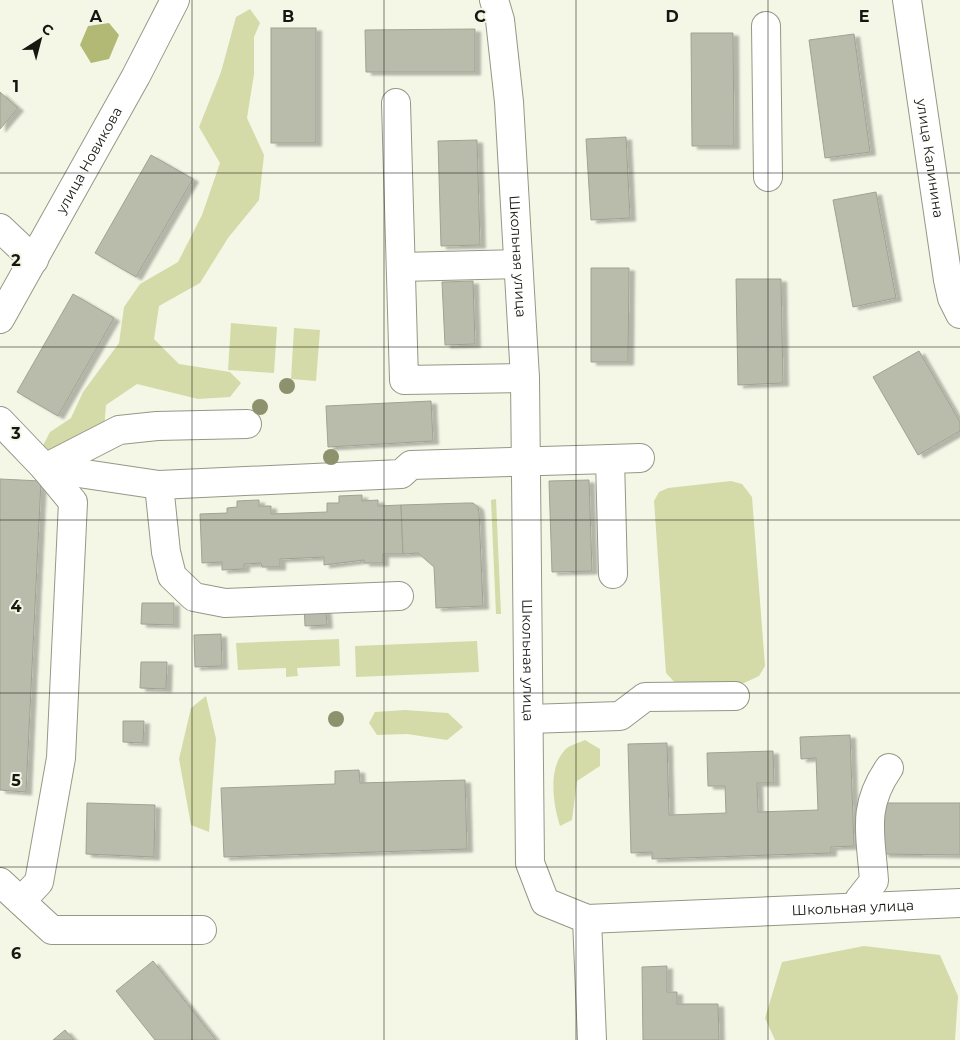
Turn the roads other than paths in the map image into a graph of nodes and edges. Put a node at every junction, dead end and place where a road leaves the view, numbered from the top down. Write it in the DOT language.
graph roads {
  1 [pos="175,0"];
  2 [pos="494,0"];
  3 [pos="907,0"];
  4 [pos="766,26"];
  5 [pos="396,103"];
  6 [pos="768,177"];
  7 [pos="0,228"];
  8 [pos="34,260"];
  9 [pos="518,264"];
  10 [pos="401,267"];
  11 [pos="960,314"];
  12 [pos="0,319"];
  13 [pos="525,378"];
  14 [pos="0,421"];
  15 [pos="247,424"];
  16 [pos="640,458"];
  17 [pos="610,459"];
  18 [pos="526,462"];
  19 [pos="45,468"];
  20 [pos="159,485"];
  21 [pos="614,574"];
  22 [pos="399,596"];
  23 [pos="735,696"];
  24 [pos="529,719"];
  25 [pos="889,768"];
  26 [pos="0,882"];
  27 [pos="21,901"];
  28 [pos="960,903"];
  29 [pos="859,907"];
  30 [pos="587,919"];
  31 [pos="202,930"];
  32 [pos="592,1040"];
  1 -- 8 [label="street, улица Новикова"];
  2 -- 9 [label="street, Школьная улица"];
  3 -- 11 [label="street, улица Калинина"];
  4 -- 6 [label="street"];
  5 -- 10 [label="street"];
  7 -- 8 [label="street"];
  8 -- 12 [label="street, улица Новикова"];
  9 -- 10 [label="street"];
  9 -- 13 [label="street, Школьная улица"];
  10 -- 13 [label="street"];
  13 -- 18 [label="street, Школьная улица"];
  14 -- 19 [label="street"];
  15 -- 19 [label="street"];
  16 -- 17 [label="street"];
  17 -- 18 [label="street"];
  17 -- 21 [label="street"];
  18 -- 20 [label="street"];
  18 -- 24 [label="street, Школьная улица"];
  19 -- 20 [label="street"];
  19 -- 27 [label="street"];
  20 -- 22 [label="street"];
  23 -- 24 [label="street"];
  24 -- 30 [label="street, Школьная улица"];
  25 -- 29 [label="street"];
  26 -- 27 [label="street"];
  27 -- 31 [label="street"];
  28 -- 29 [label="street, Школьная улица"];
  29 -- 30 [label="street, Школьная улица"];
  30 -- 32 [label="street"];
}
